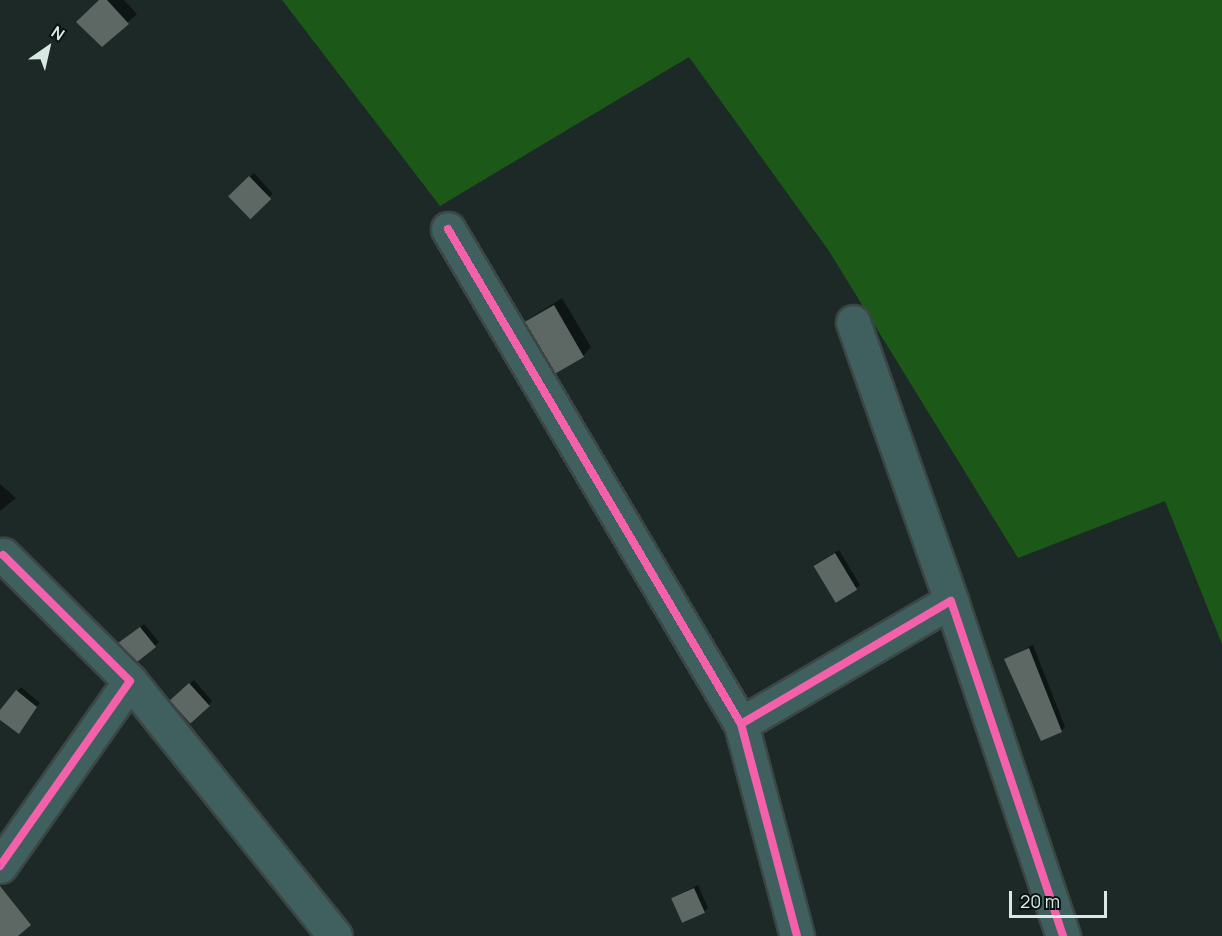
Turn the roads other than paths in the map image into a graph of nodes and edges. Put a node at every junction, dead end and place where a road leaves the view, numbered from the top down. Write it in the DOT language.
graph roads {
  1 [pos="448,228"];
  2 [pos="853,322"];
  3 [pos="1,554"];
  4 [pos="951,600"];
  5 [pos="130,681"];
  6 [pos="741,724"];
  7 [pos="0,866"];
  8 [pos="335,936"];
  9 [pos="797,936"];
  10 [pos="1063,936"];
  1 -- 6 [label="street"];
  2 -- 4 [label="street"];
  3 -- 5 [label="street"];
  4 -- 6 [label="street"];
  4 -- 10 [label="street"];
  5 -- 7 [label="street"];
  5 -- 8 [label="street"];
  6 -- 9 [label="street"];
}
